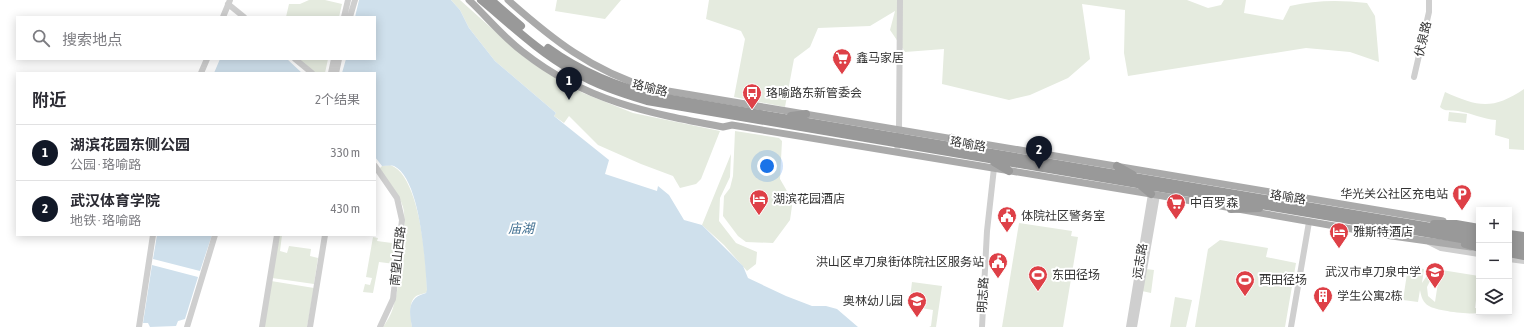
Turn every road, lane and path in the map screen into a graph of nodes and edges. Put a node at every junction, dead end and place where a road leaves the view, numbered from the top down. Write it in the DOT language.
graph roads {
  1 [pos="348,0"];
  2 [pos="355,0"];
  3 [pos="469,0"];
  4 [pos="481,0"];
  5 [pos="490,0"];
  6 [pos="508,0"];
  7 [pos="900,0"];
  8 [pos="1429,0"];
  9 [pos="229,2"];
  10 [pos="223,16"];
  11 [pos="243,16"];
  12 [pos="344,16"];
  13 [pos="350,16"];
  14 [pos="207,60"];
  15 [pos="296,60"];
  16 [pos="334,60"];
  17 [pos="339,60"];
  18 [pos="201,72"];
  19 [pos="311,72"];
  20 [pos="331,72"];
  21 [pos="336,72"];
  22 [pos="1414,77"];
  23 [pos="806,114"];
  24 [pos="779,116"];
  25 [pos="952,138"];
  26 [pos="898,141"];
  27 [pos="976,151"];
  28 [pos="988,159"];
  29 [pos="1117,166"];
  30 [pos="376,167"];
  31 [pos="994,168"];
  32 [pos="1009,171"];
  33 [pos="1138,181"];
  34 [pos="1154,195"];
  35 [pos="1280,208"];
  36 [pos="1231,209"];
  37 [pos="1309,222"];
  38 [pos="1456,224"];
  39 [pos="1476,227"];
  40 [pos="1415,228"];
  41 [pos="1512,234"];
  42 [pos="1476,235"];
  43 [pos="153,236"];
  44 [pos="215,236"];
  45 [pos="277,236"];
  46 [pos="325,236"];
  47 [pos="1524,236"];
  48 [pos="1476,241"];
  49 [pos="1512,241"];
  50 [pos="1429,242"];
  51 [pos="1524,243"];
  52 [pos="1476,247"];
  53 [pos="1476,248"];
  54 [pos="1512,248"];
  55 [pos="1524,250"];
  56 [pos="1476,254"];
  57 [pos="1512,254"];
  58 [pos="1524,256"];
  59 [pos="1512,259"];
  60 [pos="1524,261"];
  61 [pos="139,327"];
  62 [pos="187,327"];
  63 [pos="262,327"];
  64 [pos="310,327"];
  65 [pos="380,327"];
  66 [pos="982,327"];
  67 [pos="1129,327"];
  68 [pos="1134,327"];
  69 [pos="1291,327"];
  1 -- 12 [label="street"];
  2 -- 13 [label="street"];
  3 -- 26 [label="main road"];
  4 -- 26 [label="highway, 珞喻路"];
  5 -- 24 [label="highway, 珞喻路"];
  6 -- 23 [label="main road"];
  7 -- 26 [label="street"];
  8 -- 22 [label="street, 伏泉路"];
  9 -- 10 [label="street"];
  9 -- 11 [label="street"];
  14 -- 18 [label="street"];
  15 -- 19 [label="street"];
  16 -- 20 [label="street"];
  17 -- 21 [label="street"];
  23 -- 24 [label="highway"];
  23 -- 26 [label="main road"];
  24 -- 26 [label="highway, 珞喻路"];
  25 -- 26 [label="main road"];
  25 -- 27 [label="highway"];
  25 -- 29 [label="main road"];
  26 -- 27 [label="highway, 珞喻路"];
  26 -- 28 [label="highway, 珞喻路"];
  26 -- 31 [label="main road"];
  27 -- 33 [label="highway, 珞喻路"];
  28 -- 32 [label="highway"];
  28 -- 33 [label="highway, 珞喻路"];
  29 -- 33 [label="highway"];
  29 -- 38 [label="main road"];
  30 -- 65 [label="street, 南望山西路"];
  31 -- 32 [label="main road"];
  31 -- 66 [label="street, 明志路"];
  32 -- 34 [label="main road"];
  33 -- 34 [label="highway"];
  33 -- 35 [label="highway, 珞喻路"];
  33 -- 40 [label="highway, 珞喻路"];
  34 -- 36 [label="main road"];
  34 -- 67 [label="street, 远志路"];
  34 -- 68 [label="street, 远志路"];
  35 -- 36 [label="highway"];
  35 -- 40 [label="highway, 珞喻路"];
  36 -- 37 [label="main road"];
  37 -- 50 [label="main road"];
  37 -- 69 [label="street"];
  38 -- 39 [label="highway"];
  38 -- 40 [label="highway"];
  40 -- 42 [label="highway, 珞喻路"];
  40 -- 48 [label="highway, 珞喻路"];
  40 -- 52 [label="highway"];
  41 -- 47 [label="highway"];
  43 -- 61 [label="street"];
  44 -- 62 [label="street"];
  45 -- 63 [label="street"];
  46 -- 64 [label="street"];
  49 -- 51 [label="highway"];
  50 -- 53 [label="main road"];
  50 -- 56 [label="street"];
  54 -- 55 [label="highway"];
  57 -- 58 [label="highway"];
  59 -- 60 [label="street"];
}
